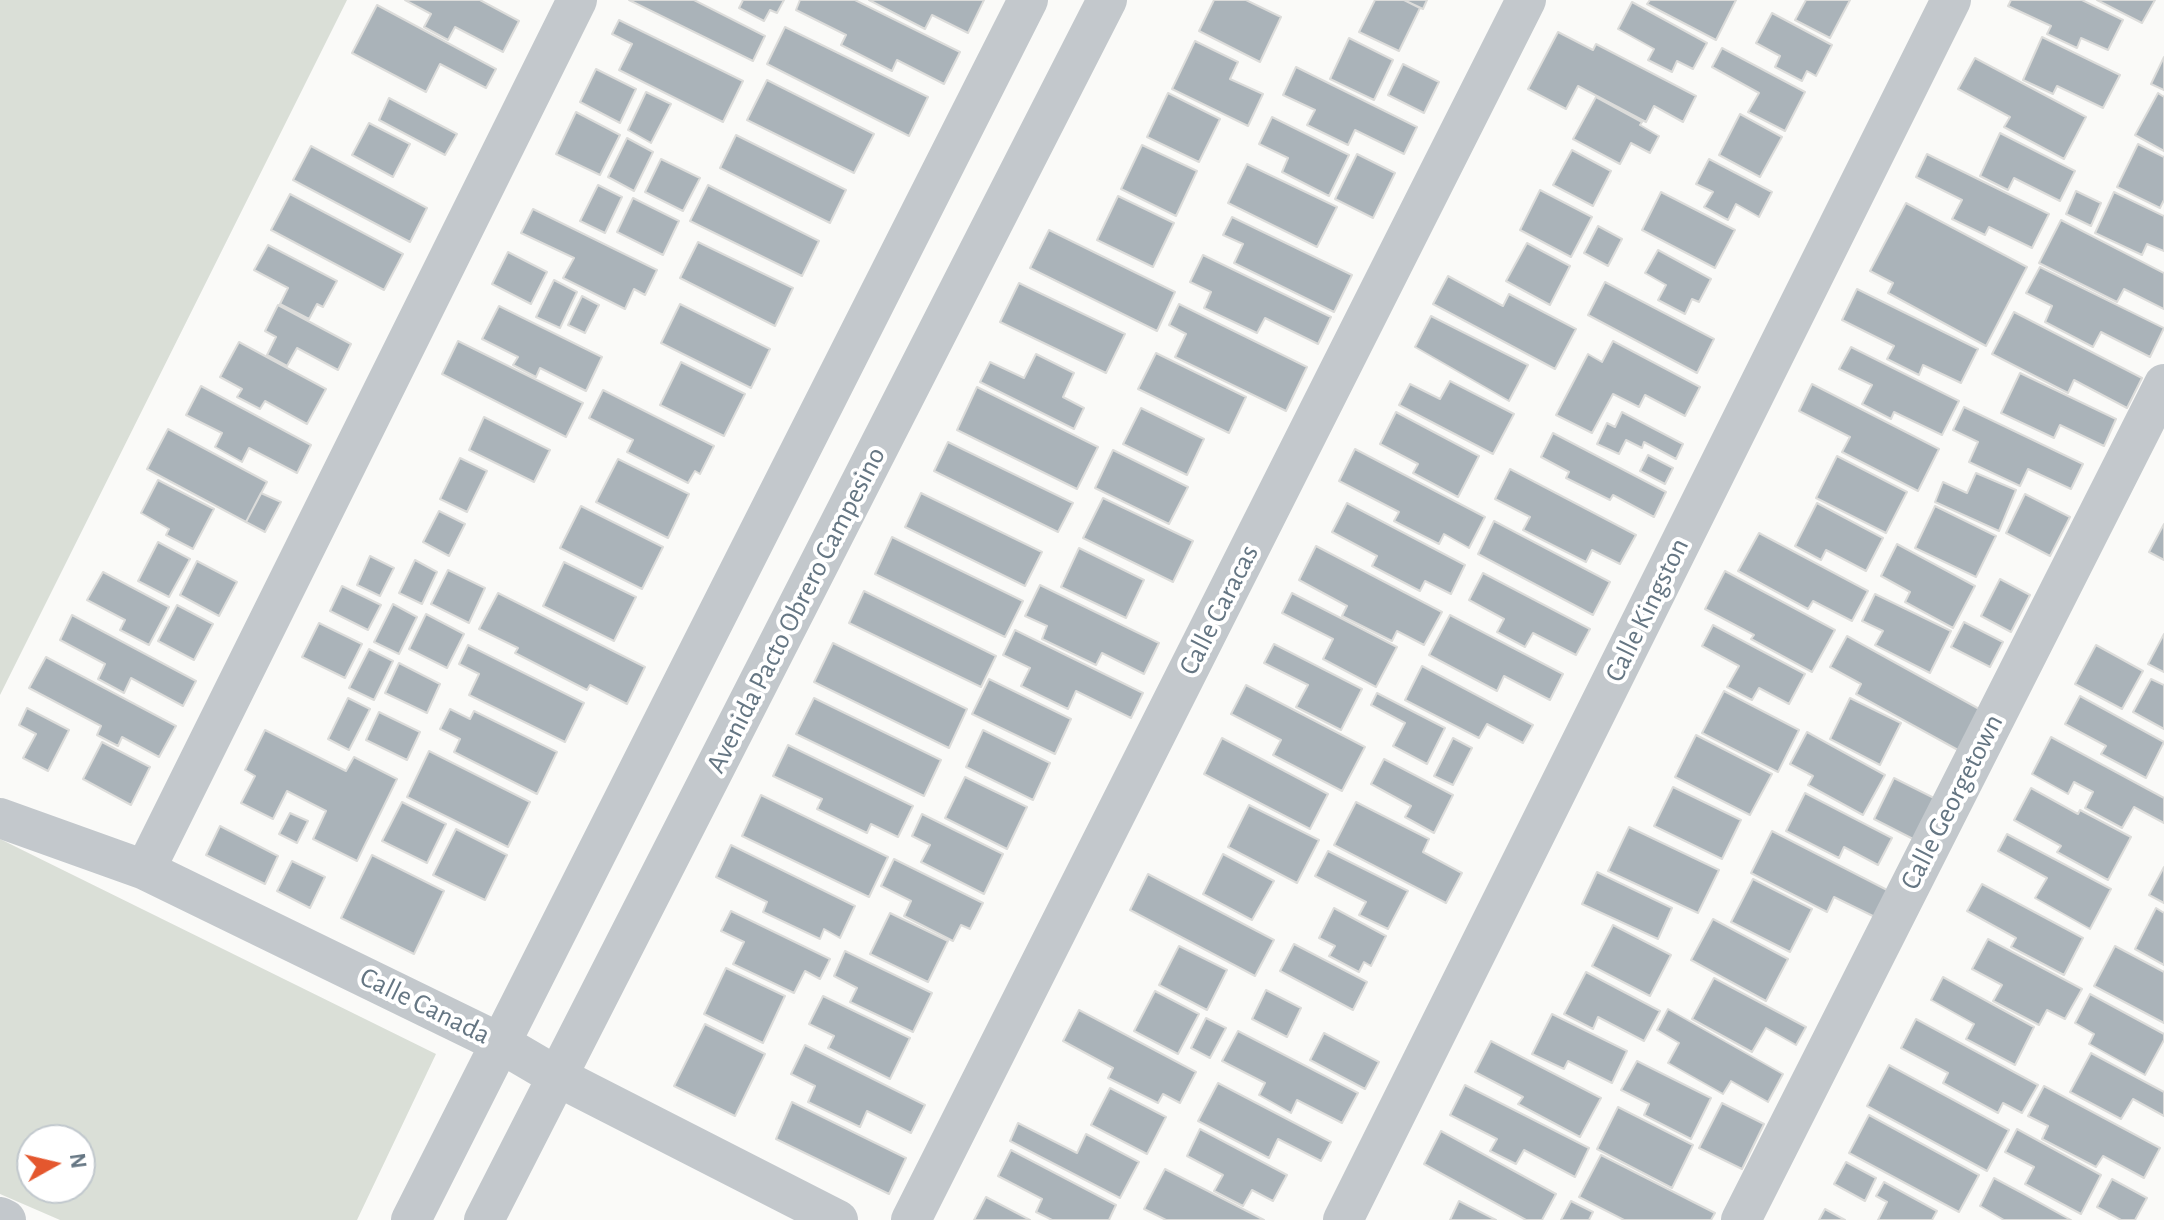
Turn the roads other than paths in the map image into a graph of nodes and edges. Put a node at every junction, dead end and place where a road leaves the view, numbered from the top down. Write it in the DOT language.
graph roads {
  1 [pos="577,0"];
  2 [pos="1028,0"];
  3 [pos="1107,0"];
  4 [pos="1526,0"];
  5 [pos="1951,0"];
  6 [pos="2164,384"];
  7 [pos="0,818"];
  8 [pos="145,870"];
  9 [pos="500,1043"];
  10 [pos="558,1077"];
  11 [pos="0,1217"];
  12 [pos="6,1220"];
  13 [pos="411,1220"];
  14 [pos="484,1220"];
  15 [pos="838,1220"];
  16 [pos="911,1220"];
  17 [pos="1343,1220"];
  18 [pos="1741,1220"];
  1 -- 8 [label="street"];
  2 -- 9 [label="street"];
  3 -- 10 [label="street, Avenida Pacto Obrero Campesino"];
  4 -- 16 [label="street, Calle Caracas"];
  5 -- 17 [label="street, Calle Kingston"];
  6 -- 18 [label="street, Calle Georgetown"];
  7 -- 8 [label="street, Calle Canada"];
  8 -- 9 [label="street, Calle Canada"];
  9 -- 10 [label="street, Calle Canada"];
  9 -- 13 [label="street"];
  10 -- 14 [label="street, Avenida Pacto Obrero Campesino"];
  10 -- 15 [label="street, Calle Canada"];
  11 -- 12 [label="street"];
}
